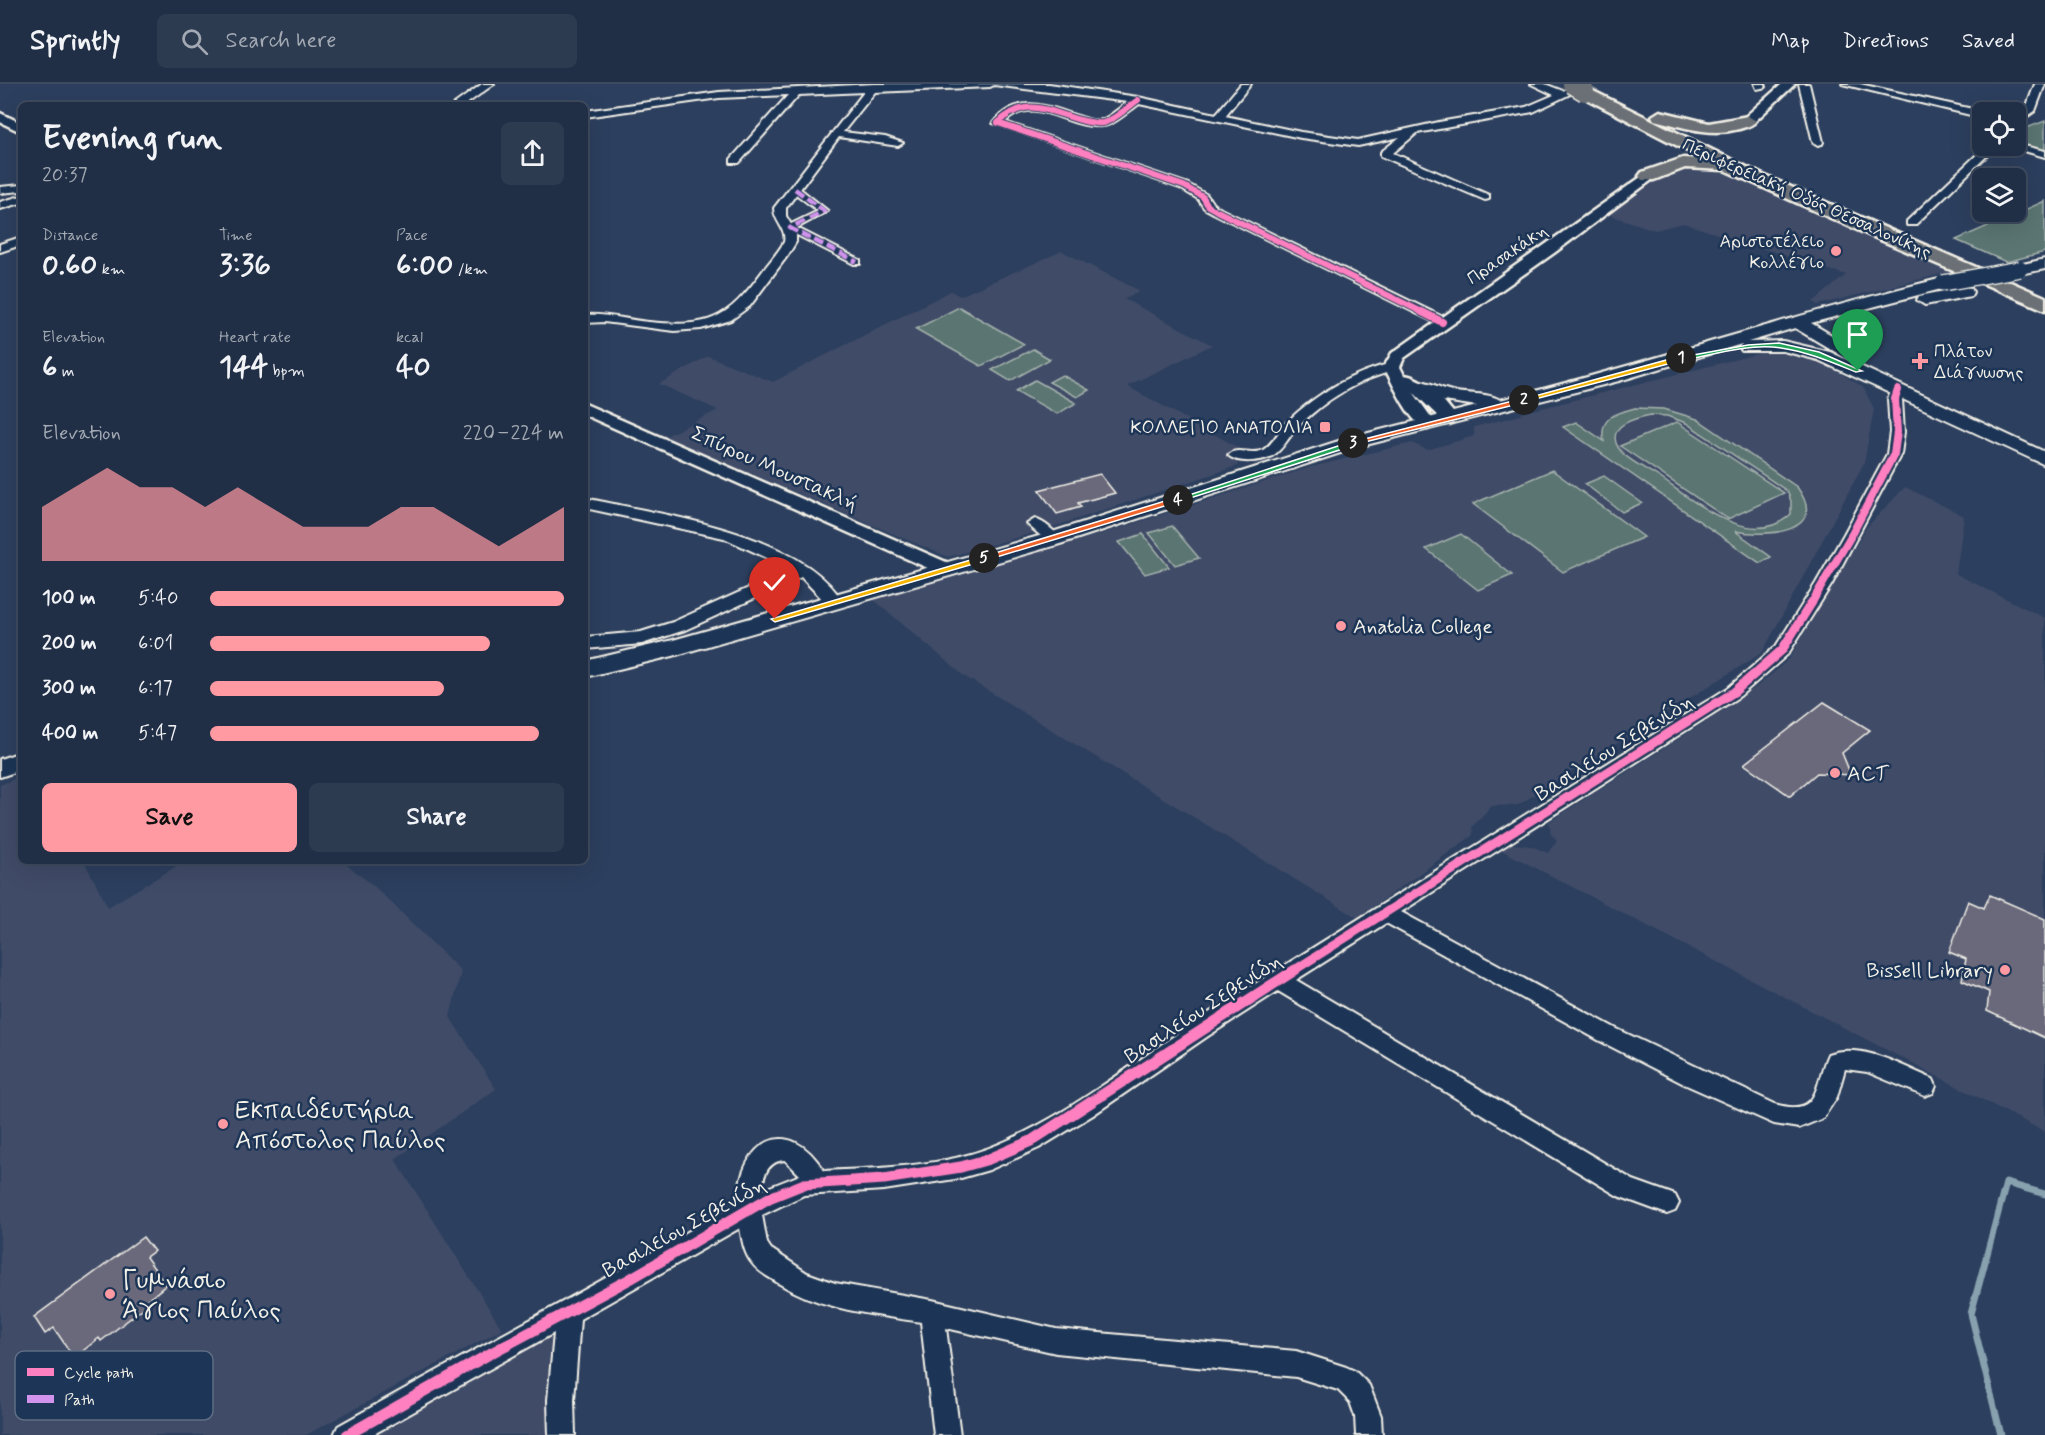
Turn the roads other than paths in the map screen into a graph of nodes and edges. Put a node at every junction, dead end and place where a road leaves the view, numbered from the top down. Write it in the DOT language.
graph roads {
  1 [pos="489,84"];
  2 [pos="990,84"];
  3 [pos="999,84"];
  4 [pos="1246,84"];
  5 [pos="1536,84"];
  6 [pos="1789,84"];
  7 [pos="1804,84"];
  8 [pos="1847,84"];
  9 [pos="2040,84"];
  10 [pos="874,87"];
  11 [pos="1584,88"];
  12 [pos="797,91"];
  13 [pos="1138,100"];
  14 [pos="462,102"];
  15 [pos="1972,112"];
  16 [pos="2026,113"];
  17 [pos="588,114"];
  18 [pos="0,117"];
  19 [pos="1219,117"];
  20 [pos="1649,119"];
  21 [pos="1748,121"];
  22 [pos="18,126"];
  23 [pos="1413,131"];
  24 [pos="837,134"];
  25 [pos="1735,142"];
  26 [pos="1818,142"];
  27 [pos="898,143"];
  28 [pos="2026,149"];
  29 [pos="2045,154"];
  30 [pos="1981,156"];
  31 [pos="735,161"];
  32 [pos="1763,170"];
  33 [pos="1648,176"];
  34 [pos="18,188"];
  35 [pos="795,189"];
  36 [pos="0,190"];
  37 [pos="1485,197"];
  38 [pos="18,200"];
  39 [pos="0,206"];
  40 [pos="1911,223"];
  41 [pos="18,242"];
  42 [pos="0,248"];
  43 [pos="857,262"];
  44 [pos="2043,277"];
  45 [pos="2045,304"];
  46 [pos="588,320"];
  47 [pos="1442,322"];
  48 [pos="1797,328"];
  49 [pos="1748,347"];
  50 [pos="1681,358"];
  51 [pos="1394,370"];
  52 [pos="1858,371"];
  53 [pos="1416,385"];
  54 [pos="1898,390"];
  55 [pos="1513,403"];
  56 [pos="588,410"];
  57 [pos="1450,419"];
  58 [pos="1428,424"];
  59 [pos="2045,447"];
  60 [pos="1235,455"];
  61 [pos="2045,459"];
  62 [pos="588,504"];
  63 [pos="1035,525"];
  64 [pos="1053,538"];
  65 [pos="946,569"];
  66 [pos="803,570"];
  67 [pos="835,602"];
  68 [pos="588,643"];
  69 [pos="588,668"];
  70 [pos="18,762"];
  71 [pos="0,768"];
  72 [pos="1386,912"];
  73 [pos="1278,980"];
  74 [pos="1925,1086"];
  75 [pos="818,1182"];
  76 [pos="1667,1203"];
  77 [pos="749,1208"];
  78 [pos="568,1312"];
  79 [pos="932,1312"];
  80 [pos="347,1435"];
  81 [pos="562,1435"];
  82 [pos="947,1435"];
  83 [pos="1369,1435"];
  1 -- 14 [label="street"];
  2 -- 10 [label="street"];
  3 -- 13 [label="street"];
  4 -- 19 [label="street"];
  5 -- 11 [label="street"];
  6 -- 21 [label="street"];
  7 -- 26 [label="street"];
  8 -- 15 [label="street"];
  9 -- 16 [label="street"];
  10 -- 12 [label="street"];
  10 -- 24 [label="street"];
  11 -- 20 [label="highway, Περιφερειακή Οδός Θεσσαλονίκης"];
  11 -- 23 [label="street"];
  12 -- 17 [label="street"];
  12 -- 31 [label="street"];
  13 -- 19 [label="street"];
  13 -- 47 [label="street"];
  18 -- 22 [label="street"];
  19 -- 23 [label="street"];
  20 -- 21 [label="highway"];
  20 -- 32 [label="highway, Περιφερειακή Οδός Θεσσαλονίκης"];
  20 -- 33 [label="highway"];
  21 -- 25 [label="highway"];
  23 -- 37 [label="street"];
  24 -- 27 [label="street"];
  24 -- 35 [label="street"];
  28 -- 29 [label="street"];
  30 -- 40 [label="street"];
  32 -- 33 [label="highway"];
  32 -- 44 [label="highway, Περιφερειακή Οδός Θεσσαλονίκης"];
  32 -- 45 [label="highway, Περιφερειακή Οδός Θεσσαλονίκης"];
  33 -- 47 [label="street, Πρασακάκη"];
  34 -- 36 [label="street"];
  35 -- 43 [label="street"];
  35 -- 46 [label="street"];
  38 -- 39 [label="street"];
  41 -- 42 [label="street"];
  44 -- 48 [label="main road"];
  44 -- 48 [label="main road, bridge"];
  47 -- 51 [label="street, Πρασακάκη"];
  48 -- 49 [label="main road"];
  48 -- 50 [label="main road"];
  48 -- 52 [label="main road"];
  48 -- 59 [label="main road"];
  49 -- 50 [label="main road"];
  49 -- 52 [label="main road"];
  50 -- 55 [label="main road"];
  51 -- 53 [label="street"];
  51 -- 58 [label="street"];
  51 -- 60 [label="street"];
  52 -- 54 [label="main road"];
  53 -- 55 [label="main road"];
  53 -- 57 [label="street"];
  54 -- 61 [label="main road"];
  54 -- 72 [label="street, Βασιλείου Σεβενίδη"];
  55 -- 57 [label="main road"];
  56 -- 65 [label="street, Σπύρου Μουστακλή"];
  57 -- 58 [label="main road"];
  58 -- 64 [label="main road"];
  62 -- 66 [label="street"];
  63 -- 64 [label="street"];
  64 -- 65 [label="main road"];
  65 -- 67 [label="main road"];
  66 -- 67 [label="street"];
  66 -- 68 [label="street"];
  67 -- 69 [label="main road"];
  70 -- 71 [label="main road"];
  72 -- 73 [label="street, Βασιλείου Σεβενίδη"];
  72 -- 74 [label="street"];
  73 -- 75 [label="street, Βασιλείου Σεβενίδη"];
  73 -- 76 [label="street"];
  75 -- 77 [label="street, Βασιλείου Σεβενίδη"];
  75 -- 77 [label="street"];
  77 -- 78 [label="street, Βασιλείου Σεβενίδη"];
  77 -- 79 [label="street"];
  78 -- 80 [label="street, Βασιλείου Σεβενίδη"];
  78 -- 81 [label="street"];
  79 -- 82 [label="street"];
  79 -- 83 [label="street"];
}
